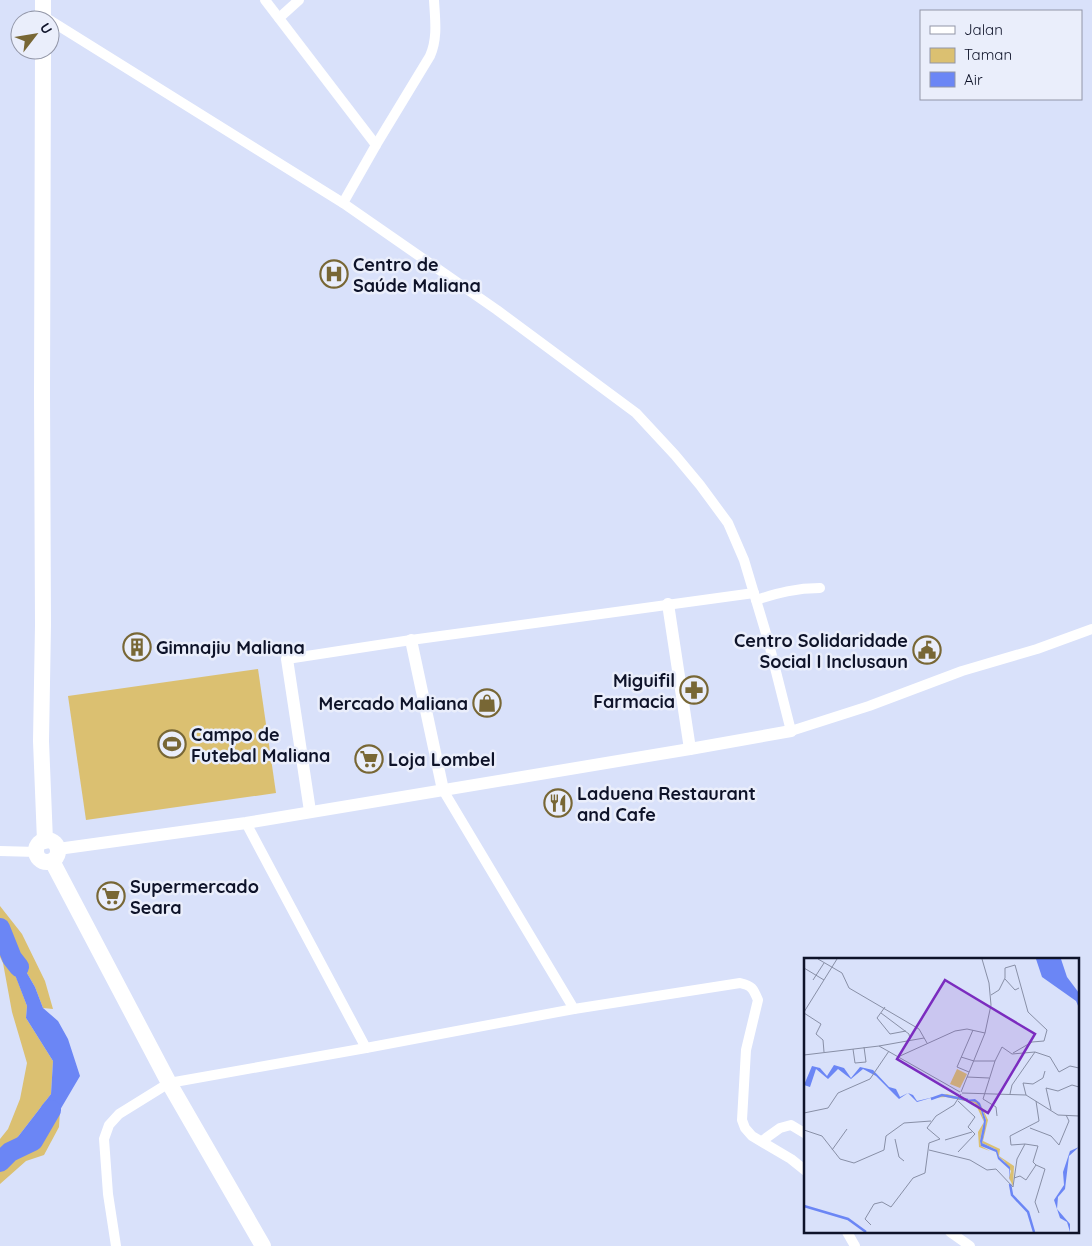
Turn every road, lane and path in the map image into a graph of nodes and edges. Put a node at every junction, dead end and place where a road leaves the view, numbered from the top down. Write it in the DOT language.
graph roads {
  1 [pos="265,0"];
  2 [pos="299,0"];
  3 [pos="434,0"];
  4 [pos="279,18"];
  5 [pos="60,23"];
  6 [pos="43,60"];
  7 [pos="376,145"];
  8 [pos="343,203"];
  9 [pos="820,588"];
  10 [pos="755,596"];
  11 [pos="668,604"];
  12 [pos="1092,629"];
  13 [pos="411,640"];
  14 [pos="287,659"];
  15 [pos="791,731"];
  16 [pos="690,749"];
  17 [pos="443,790"];
  18 [pos="310,811"];
  19 [pos="246,823"];
  20 [pos="0,851"];
  21 [pos="48,851"];
  22 [pos="574,1008"];
  23 [pos="366,1048"];
  24 [pos="169,1083"];
  25 [pos="804,1133"];
  26 [pos="762,1141"];
  27 [pos="804,1169"];
  28 [pos="849,1234"];
  29 [pos="953,1234"];
  30 [pos="116,1246"];
  31 [pos="262,1246"];
  32 [pos="855,1246"];
  33 [pos="970,1246"];
  1 -- 4 [label="street"];
  2 -- 4 [label="street"];
  3 -- 7 [label="street"];
  4 -- 7 [label="street"];
  5 -- 8 [label="street"];
  6 -- 21 [label="main road"];
  7 -- 8 [label="street"];
  8 -- 10 [label="street"];
  9 -- 10 [label="street"];
  10 -- 11 [label="street"];
  10 -- 15 [label="street"];
  11 -- 13 [label="street"];
  11 -- 16 [label="street"];
  12 -- 15 [label="street"];
  13 -- 14 [label="street"];
  13 -- 17 [label="street"];
  14 -- 18 [label="street"];
  15 -- 16 [label="street"];
  16 -- 17 [label="street"];
  17 -- 18 [label="street"];
  17 -- 22 [label="street"];
  18 -- 19 [label="street"];
  19 -- 21 [label="street"];
  19 -- 23 [label="street"];
  20 -- 21 [label="street"];
  21 -- 24 [label="main road"];
  22 -- 23 [label="street"];
  22 -- 26 [label="street"];
  23 -- 24 [label="street"];
  24 -- 30 [label="street"];
  24 -- 31 [label="main road"];
  25 -- 26 [label="street"];
  26 -- 27 [label="street"];
  28 -- 32 [label="street"];
  29 -- 33 [label="street"];
}
